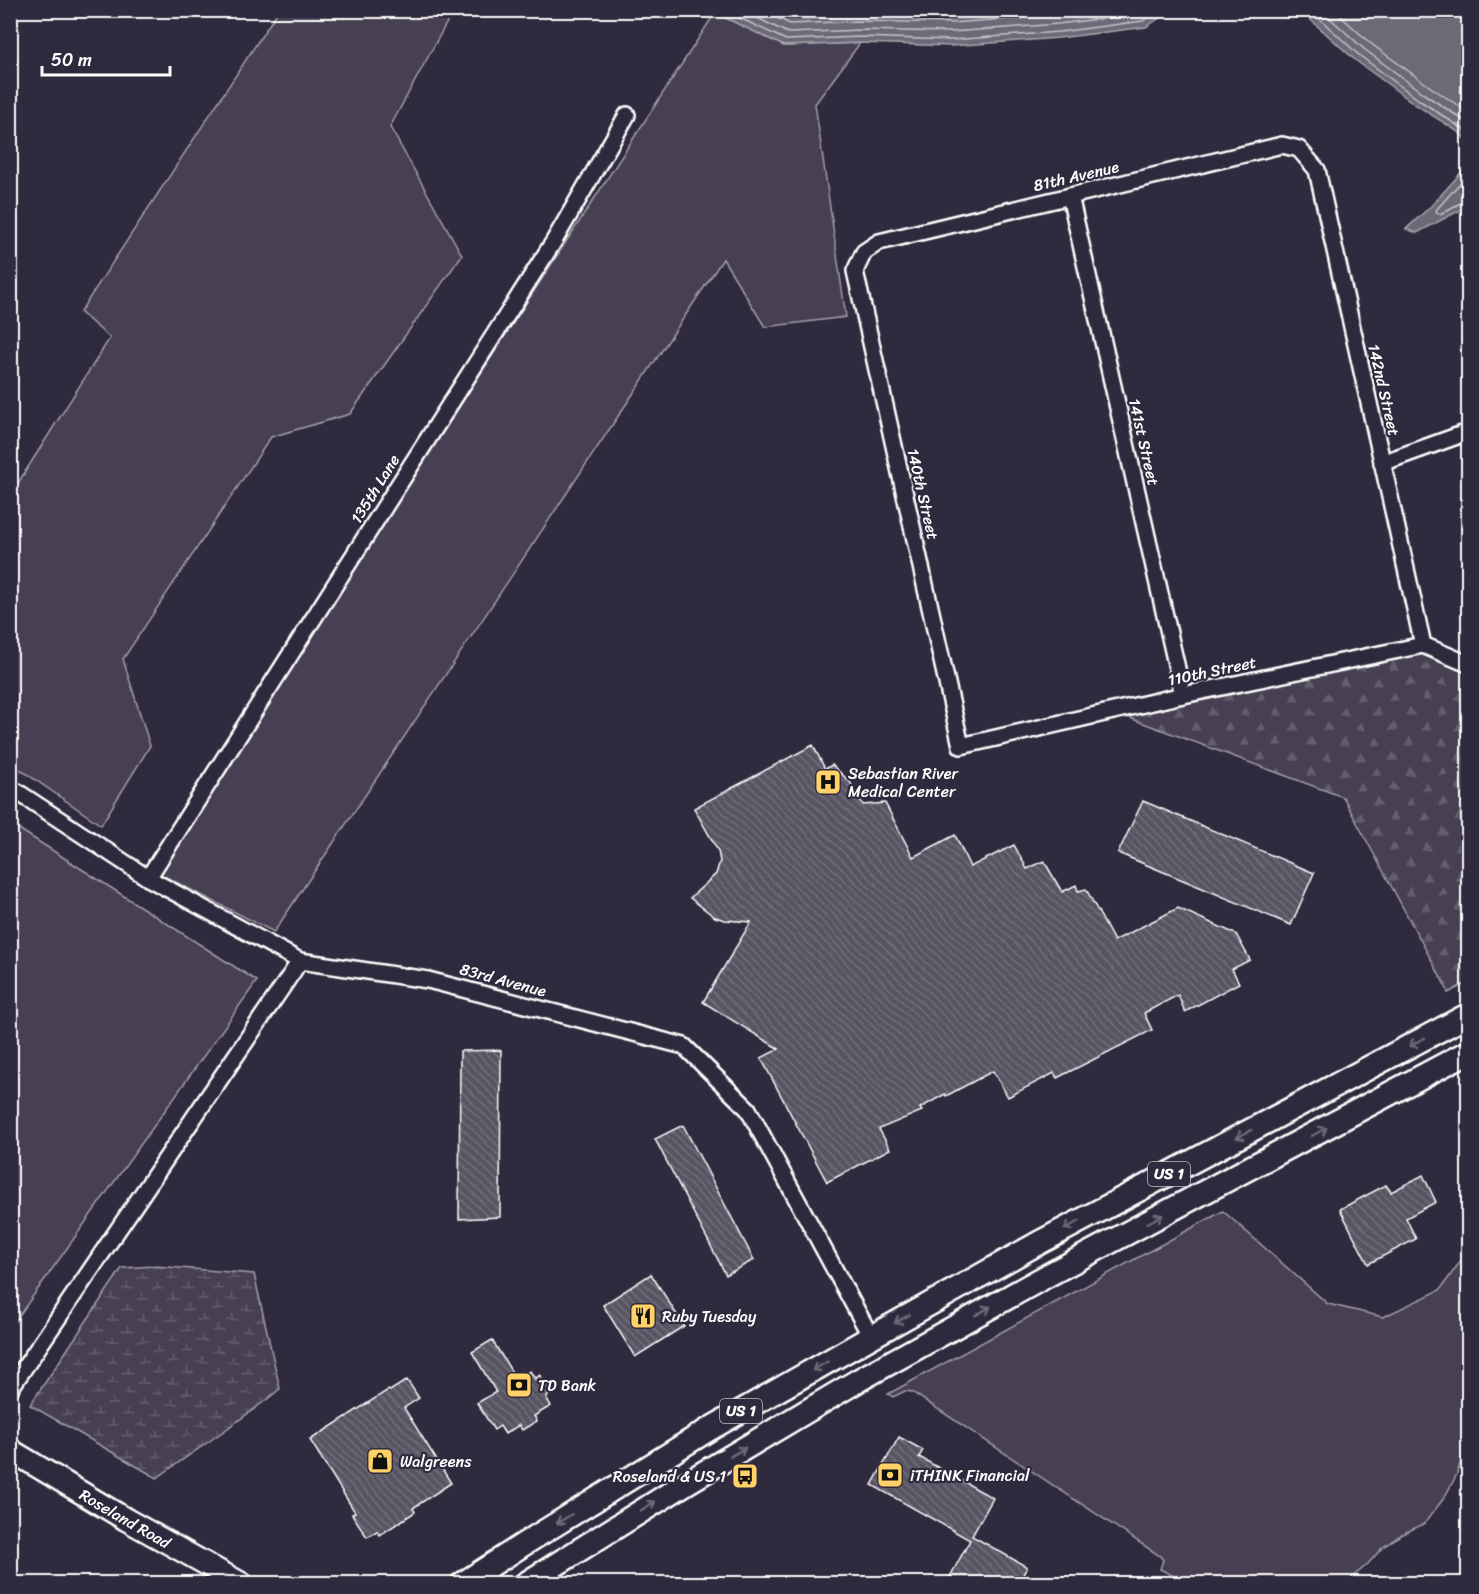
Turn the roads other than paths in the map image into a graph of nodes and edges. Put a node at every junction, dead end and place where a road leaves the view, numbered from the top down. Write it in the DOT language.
graph roads {
  1 [pos="627,115"];
  2 [pos="1299,149"];
  3 [pos="1070,196"];
  4 [pos="864,252"];
  5 [pos="1468,432"];
  6 [pos="1382,463"];
  7 [pos="1422,645"];
  8 [pos="1468,664"];
  9 [pos="1183,695"];
  10 [pos="961,746"];
  11 [pos="10,787"];
  12 [pos="148,879"];
  13 [pos="300,961"];
  14 [pos="1468,1015"];
  15 [pos="1468,1052"];
  16 [pos="871,1337"];
  17 [pos="847,1387"];
  18 [pos="10,1389"];
  19 [pos="10,1450"];
  20 [pos="242,1584"];
  21 [pos="462,1584"];
  22 [pos="525,1584"];
  1 -- 12 [label="street, 135th Lane"];
  2 -- 3 [label="street, 81th Avenue"];
  2 -- 6 [label="street, 142nd Street"];
  3 -- 4 [label="street, 81th Avenue"];
  3 -- 9 [label="street, 141st Street"];
  4 -- 10 [label="street, 140th Street"];
  5 -- 6 [label="street"];
  6 -- 7 [label="street, 142nd Street"];
  7 -- 8 [label="street"];
  7 -- 9 [label="street, 110th Street"];
  9 -- 10 [label="street, 110th Street"];
  11 -- 12 [label="street, 83rd Avenue"];
  12 -- 13 [label="street, 83rd Avenue"];
  13 -- 16 [label="street, 83rd Avenue"];
  13 -- 18 [label="street"];
  14 -- 16 [label="main road, US 1, one-way"];
  17 -- 15 [label="main road, US 1, one-way"];
  16 -- 17 [label="main road"];
  16 -- 21 [label="main road, US 1, one-way"];
  22 -- 17 [label="main road, US 1, one-way"];
  19 -- 20 [label="main road, Roseland Road"];
}
